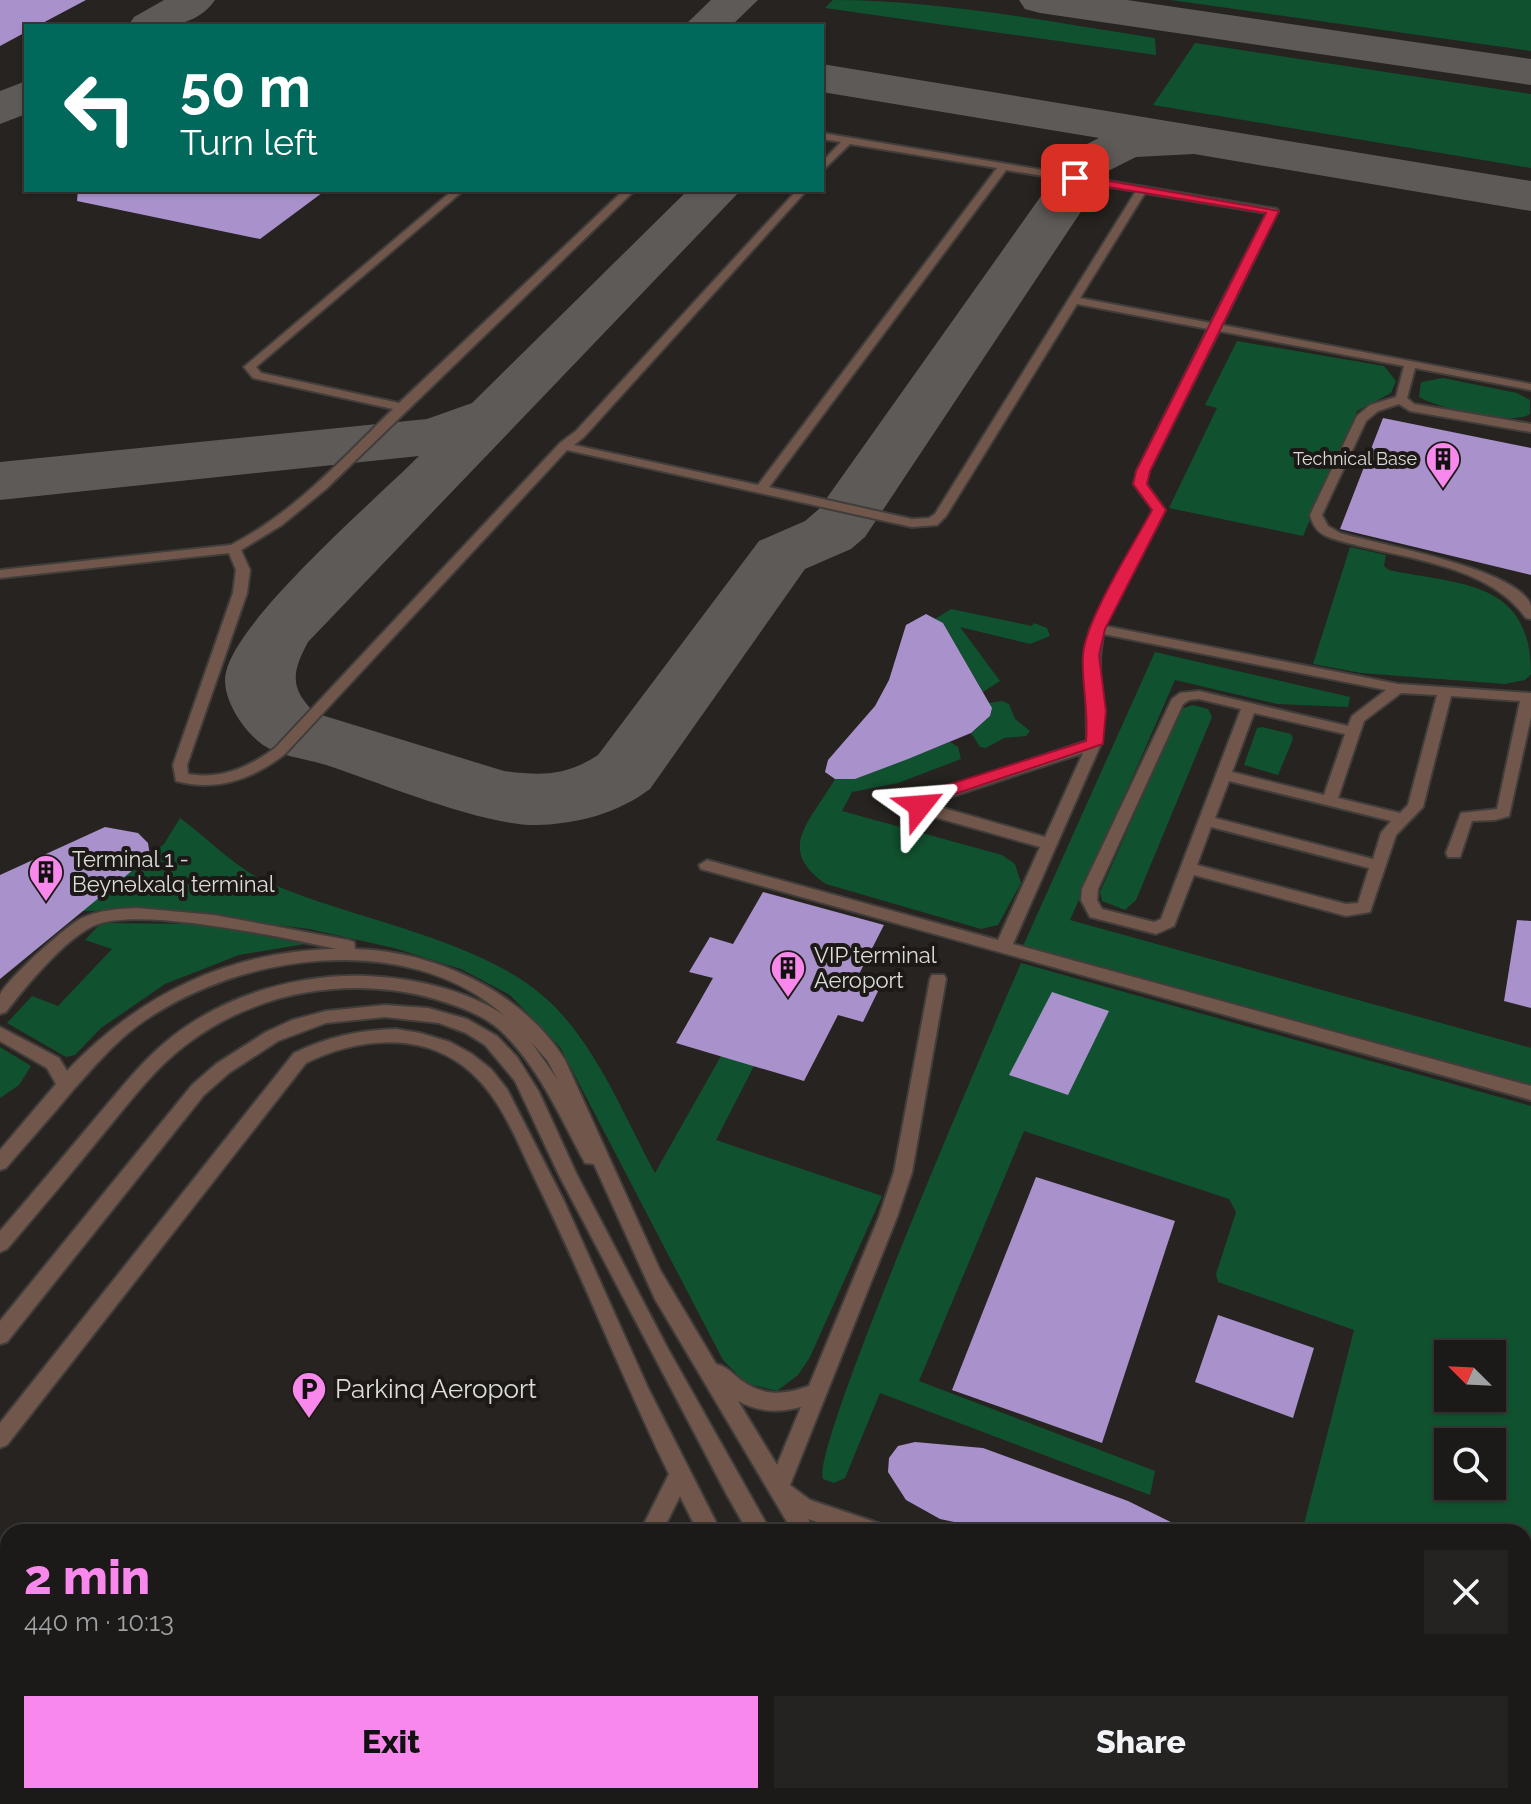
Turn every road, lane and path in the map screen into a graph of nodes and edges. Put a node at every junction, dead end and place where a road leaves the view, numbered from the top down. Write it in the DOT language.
graph roads {
  1 [pos="824,136"];
  2 [pos="848,140"];
  3 [pos="824,166"];
  4 [pos="1004,166"];
  5 [pos="1141,191"];
  6 [pos="457,192"];
  7 [pos="628,192"];
  8 [pos="800,192"];
  9 [pos="1074,300"];
  10 [pos="1215,327"];
  11 [pos="1410,364"];
  12 [pos="1531,387"];
  13 [pos="1401,399"];
  14 [pos="401,407"];
  15 [pos="1531,428"];
  16 [pos="564,446"];
  17 [pos="761,489"];
  18 [pos="234,549"];
  19 [pos="0,574"];
  20 [pos="1531,615"];
  21 [pos="1097,629"];
  22 [pos="1398,688"];
  23 [pos="1445,691"];
  24 [pos="1529,697"];
  25 [pos="1249,707"];
  26 [pos="1351,731"];
  27 [pos="1094,744"];
  28 [pos="1224,775"];
  29 [pos="1330,801"];
  30 [pos="1402,819"];
  31 [pos="1206,821"];
  32 [pos="1050,844"];
  33 [pos="1454,853"];
  34 [pos="707,865"];
  35 [pos="1377,865"];
  36 [pos="1188,868"];
  37 [pos="1003,948"];
  38 [pos="400,959"];
  39 [pos="938,979"];
  40 [pos="0,1008"];
  41 [pos="0,1033"];
  42 [pos="67,1086"];
  43 [pos="1531,1093"];
  44 [pos="0,1163"];
  45 [pos="0,1244"];
  46 [pos="662,1294"];
  47 [pos="0,1336"];
  48 [pos="702,1358"];
  49 [pos="818,1392"];
  50 [pos="0,1439"];
  51 [pos="680,1474"];
  52 [pos="778,1488"];
  53 [pos="655,1524"];
  54 [pos="706,1524"];
  55 [pos="756,1524"];
  56 [pos="799,1524"];
  57 [pos="852,1524"];
  1 -- 2 [label="lane"];
  2 -- 3 [label="lane"];
  2 -- 4 [label="lane"];
  4 -- 5 [label="lane"];
  4 -- 17 [label="lane"];
  5 -- 9 [label="lane"];
  5 -- 10 [label="lane"];
  6 -- 14 [label="lane"];
  7 -- 14 [label="lane"];
  8 -- 16 [label="lane"];
  9 -- 10 [label="lane"];
  9 -- 17 [label="lane"];
  10 -- 11 [label="lane"];
  10 -- 21 [label="lane"];
  11 -- 12 [label="lane"];
  11 -- 13 [label="lane"];
  13 -- 15 [label="lane"];
  13 -- 20 [label="lane"];
  14 -- 18 [label="lane"];
  16 -- 17 [label="lane"];
  16 -- 18 [label="lane"];
  18 -- 19 [label="lane"];
  21 -- 22 [label="lane"];
  21 -- 27 [label="lane"];
  22 -- 23 [label="lane"];
  22 -- 26 [label="lane"];
  23 -- 24 [label="lane"];
  23 -- 30 [label="lane"];
  24 -- 33 [label="lane"];
  25 -- 26 [label="lane"];
  25 -- 28 [label="lane"];
  25 -- 36 [label="lane"];
  26 -- 29 [label="lane"];
  27 -- 32 [label="lane"];
  27 -- 32 [label="lane"];
  28 -- 29 [label="lane"];
  28 -- 31 [label="lane"];
  29 -- 30 [label="lane"];
  30 -- 35 [label="lane"];
  31 -- 35 [label="lane"];
  31 -- 36 [label="lane"];
  32 -- 37 [label="lane"];
  34 -- 37 [label="lane"];
  35 -- 36 [label="lane"];
  37 -- 43 [label="lane"];
  38 -- 40 [label="lane"];
  38 -- 42 [label="lane"];
  38 -- 46 [label="lane"];
  39 -- 49 [label="lane"];
  41 -- 42 [label="lane"];
  42 -- 44 [label="lane"];
  45 -- 46 [label="lane"];
  46 -- 48 [label="lane"];
  47 -- 55 [label="lane"];
  48 -- 49 [label="lane"];
  48 -- 52 [label="lane"];
  49 -- 52 [label="lane"];
  50 -- 51 [label="lane"];
  51 -- 53 [label="lane"];
  51 -- 54 [label="lane"];
  52 -- 56 [label="lane"];
  52 -- 57 [label="lane"];
}
